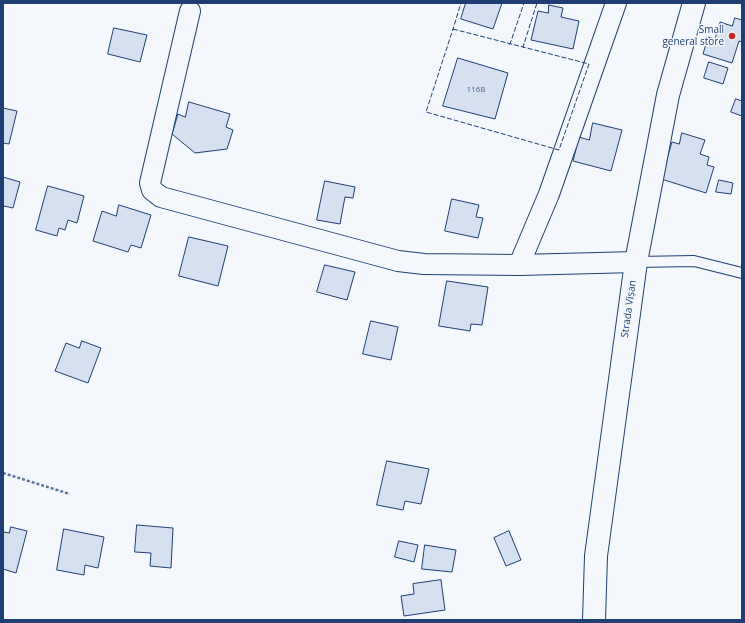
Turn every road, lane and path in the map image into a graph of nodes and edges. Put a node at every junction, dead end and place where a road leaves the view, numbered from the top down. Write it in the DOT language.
graph roads {
  1 [pos="616,3"];
  2 [pos="693,3"];
  3 [pos="190,11"];
  4 [pos="636,262"];
  5 [pos="519,265"];
  6 [pos="742,273"];
  7 [pos="3,472"];
  8 [pos="70,494"];
  9 [pos="594,620"];
  1 -- 5 [label="street"];
  2 -- 4 [label="street, Strada Vișan"];
  3 -- 5 [label="street"];
  4 -- 5 [label="street"];
  4 -- 6 [label="lane"];
  4 -- 9 [label="street, Strada Vișan"];
  7 -- 8 [label="path"];
}
